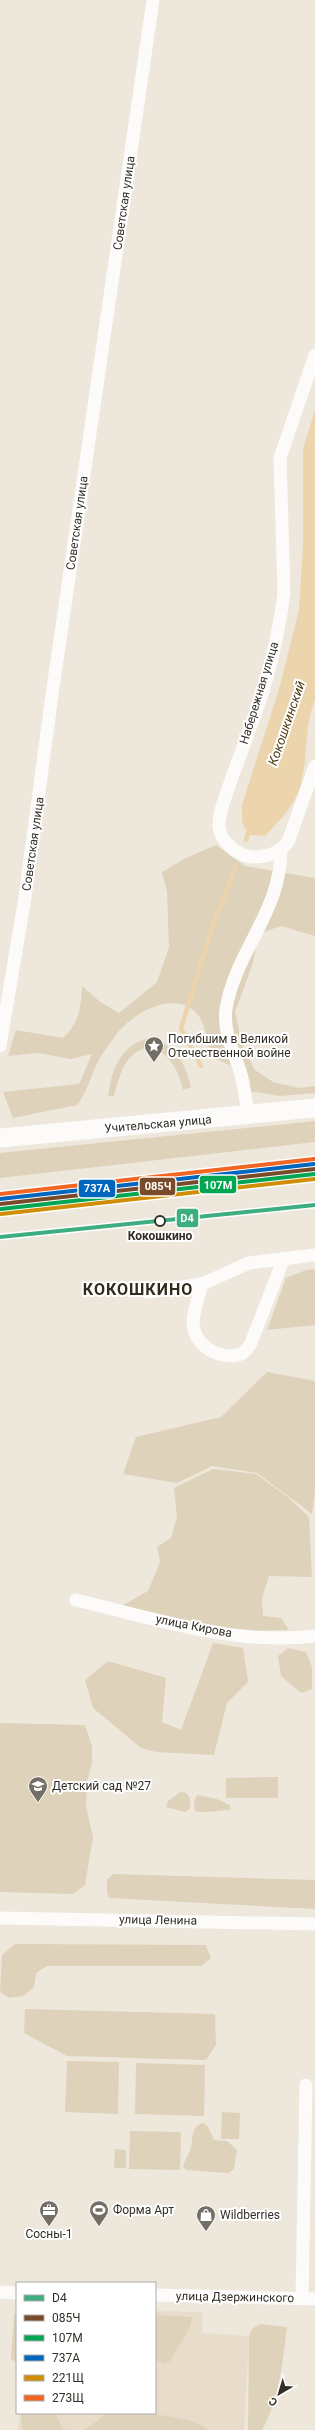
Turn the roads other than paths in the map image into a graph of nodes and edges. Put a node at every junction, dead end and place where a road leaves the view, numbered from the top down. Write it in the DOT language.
graph roads {
  1 [pos="153,0"];
  2 [pos="315,355"];
  3 [pos="315,766"];
  4 [pos="275,852"];
  5 [pos="0,1046"];
  6 [pos="315,1108"];
  7 [pos="248,1115"];
  8 [pos="0,1138"];
  9 [pos="315,1255"];
  10 [pos="284,1258"];
  11 [pos="202,1284"];
  12 [pos="147,1292"];
  13 [pos="76,1600"];
  14 [pos="315,1636"];
  15 [pos="0,1918"];
  16 [pos="315,1924"];
  17 [pos="306,2086"];
  18 [pos="0,2292"];
  19 [pos="16,2293"];
  20 [pos="156,2296"];
  21 [pos="309,2299"];
  1 -- 5 [label="street, Советская улица"];
  2 -- 4 [label="street, Набережная улица"];
  3 -- 4 [label="street"];
  4 -- 7 [label="street"];
  6 -- 7 [label="street, Учительская улица"];
  7 -- 8 [label="street, Учительская улица"];
  9 -- 10 [label="street"];
  10 -- 11 [label="street"];
  10 -- 11 [label="street"];
  11 -- 12 [label="street"];
  13 -- 14 [label="street, улица Кирова"];
  15 -- 16 [label="street, улица Ленина"];
  17 -- 21 [label="street"];
  18 -- 19 [label="street"];
  20 -- 21 [label="street, улица Дзержинского"];
}
